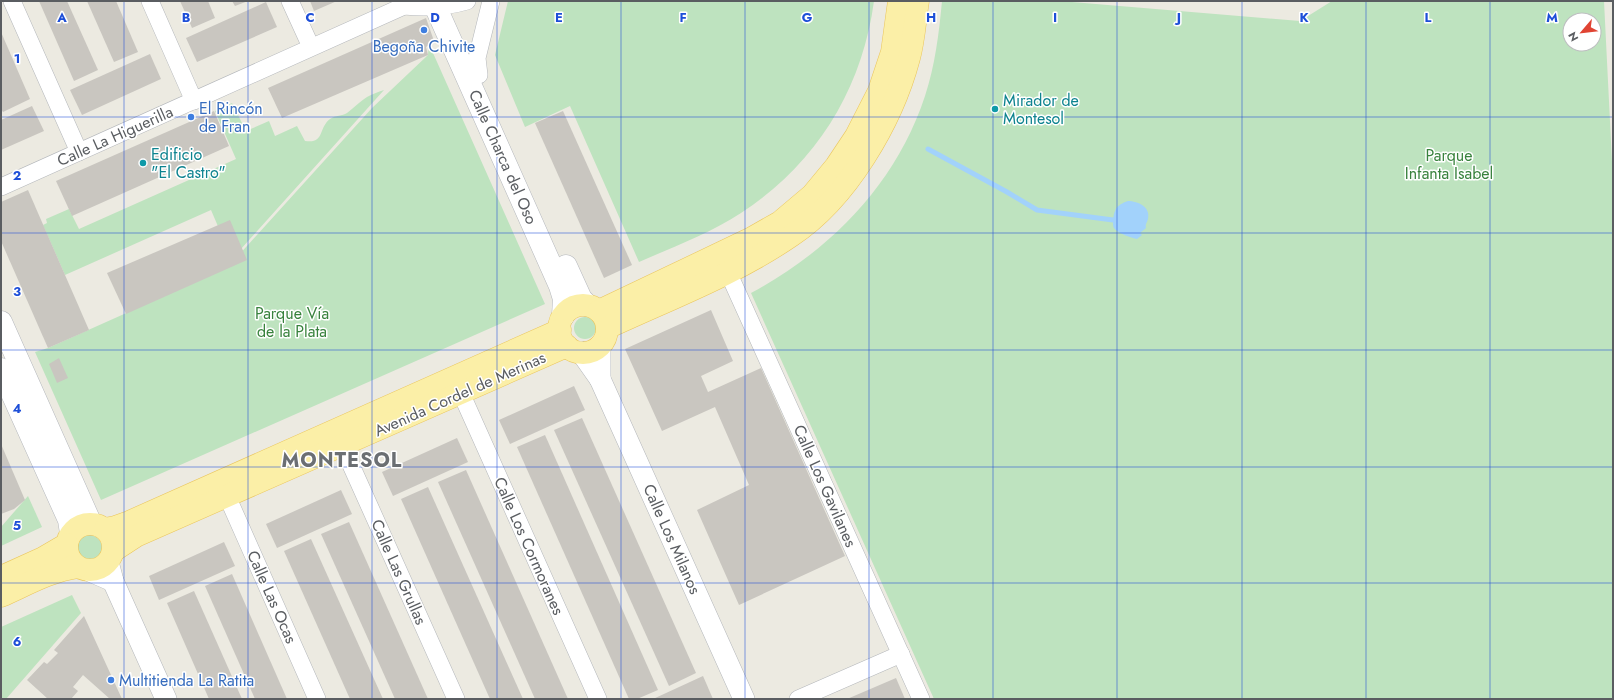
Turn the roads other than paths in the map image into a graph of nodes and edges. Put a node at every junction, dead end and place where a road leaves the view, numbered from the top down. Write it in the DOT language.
graph roads {
  1 [pos="12,1"];
  2 [pos="150,1"];
  3 [pos="290,1"];
  4 [pos="491,1"];
  5 [pos="899,1"];
  6 [pos="918,1"];
  7 [pos="433,3"];
  8 [pos="310,47"];
  9 [pos="479,75"];
  10 [pos="194,100"];
  11 [pos="79,152"];
  12 [pos="1,187"];
  13 [pos="728,272"];
  14 [pos="1,322"];
  15 [pos="583,329"];
  16 [pos="1,369"];
  17 [pos="461,393"];
  18 [pos="342,446"];
  19 [pos="227,496"];
  20 [pos="98,526"];
  21 [pos="69,538"];
  22 [pos="100,566"];
  23 [pos="1,577"];
  24 [pos="1,596"];
  25 [pos="901,654"];
  26 [pos="166,699"];
  27 [pos="317,699"];
  28 [pos="456,699"];
  29 [pos="598,699"];
  30 [pos="744,699"];
  31 [pos="798,699"];
  32 [pos="921,699"];
  1 -- 11 [label="street"];
  2 -- 10 [label="street"];
  3 -- 8 [label="street"];
  4 -- 9 [label="street"];
  5 -- 15 [label="main road, Avenida Cordel de Merinas"];
  6 -- 13 [label="main road, Avenida Cordel de Merinas"];
  7 -- 8 [label="street, Calle La Higuerilla"];
  7 -- 9 [label="main road, Calle Charca del Oso"];
  7 -- 15 [label="main road, Calle Charca del Oso"];
  8 -- 10 [label="street, Calle La Higuerilla"];
  9 -- 15 [label="main road, Calle Charca del Oso"];
  10 -- 11 [label="street, Calle La Higuerilla"];
  11 -- 12 [label="street, Calle La Higuerilla"];
  13 -- 15 [label="main road, Avenida Cordel de Merinas"];
  13 -- 25 [label="street, Calle Los Gavilanes"];
  14 -- 20 [label="main road"];
  15 -- 17 [label="main road, Avenida Cordel de Merinas"];
  15 -- 20 [label="main road, Avenida Cordel de Merinas"];
  15 -- 30 [label="street, Calle Los Milanos"];
  16 -- 21 [label="main road"];
  17 -- 18 [label="main road, Avenida Cordel de Merinas"];
  17 -- 29 [label="street, Calle Los Cormoranes"];
  18 -- 19 [label="main road, Avenida Cordel de Merinas"];
  18 -- 28 [label="street, Calle Las Grullas"];
  19 -- 22 [label="main road, Avenida Cordel de Merinas"];
  19 -- 27 [label="street, Calle Las Ocas"];
  20 -- 21 [label="main road"];
  20 -- 22 [label="main road"];
  21 -- 22 [label="main road"];
  21 -- 23 [label="main road"];
  22 -- 24 [label="main road, Avenida Cordel de Merinas"];
  22 -- 26 [label="street"];
  25 -- 31 [label="street"];
  25 -- 32 [label="street, Calle Los Gavilanes"];
}
